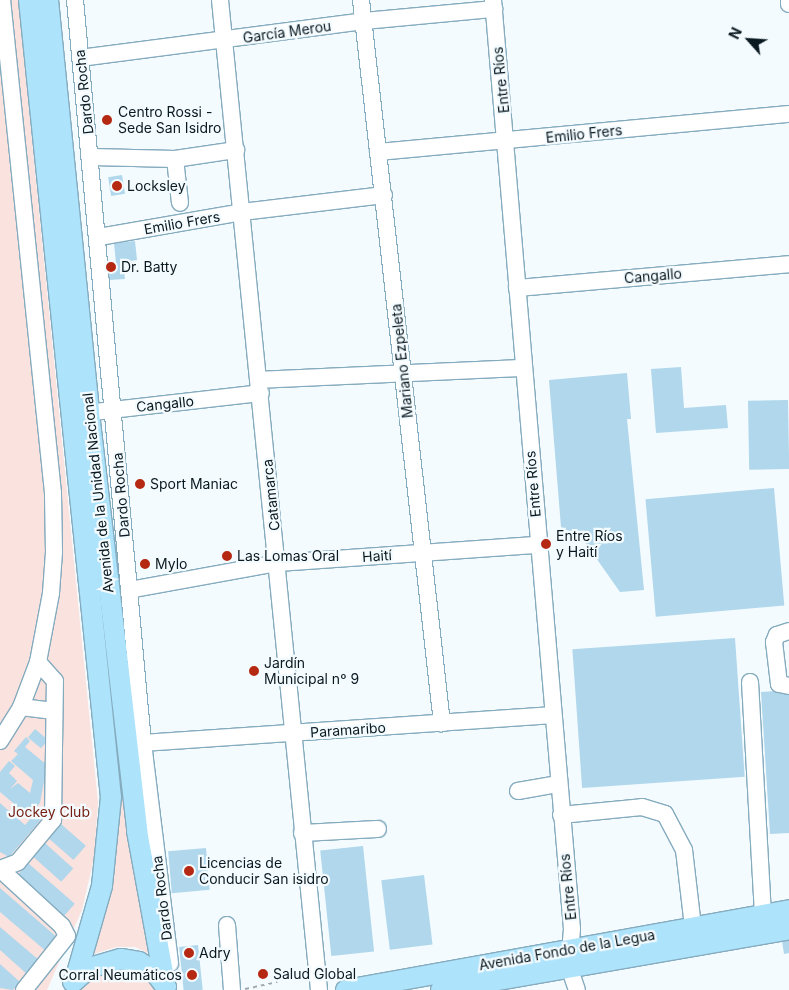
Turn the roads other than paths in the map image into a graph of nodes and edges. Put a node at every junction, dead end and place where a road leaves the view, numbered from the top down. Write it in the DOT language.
graph roads {
  1 [pos="2,0"];
  2 [pos="29,0"];
  3 [pos="48,0"];
  4 [pos="74,0"];
  5 [pos="220,0"];
  6 [pos="361,0"];
  7 [pos="789,0"];
  8 [pos="789,4"];
  9 [pos="494,5"];
  10 [pos="364,21"];
  11 [pos="224,40"];
  12 [pos="80,58"];
  13 [pos="789,114"];
  14 [pos="507,141"];
  15 [pos="236,150"];
  16 [pos="378,152"];
  17 [pos="92,157"];
  18 [pos="175,159"];
  19 [pos="384,195"];
  20 [pos="180,203"];
  21 [pos="242,212"];
  22 [pos="99,237"];
  23 [pos="789,264"];
  24 [pos="517,288"];
  25 [pos="524,368"];
  26 [pos="403,371"];
  27 [pos="260,386"];
  28 [pos="114,410"];
  29 [pos="79,414"];
  30 [pos="538,545"];
  31 [pos="423,553"];
  32 [pos="278,563"];
  33 [pos="129,590"];
  34 [pos="789,631"];
  35 [pos="38,662"];
  36 [pos="750,682"];
  37 [pos="789,686"];
  38 [pos="21,707"];
  39 [pos="54,711"];
  40 [pos="553,715"];
  41 [pos="442,723"];
  42 [pos="292,734"];
  43 [pos="0,741"];
  44 [pos="143,743"];
  45 [pos="558,784"];
  46 [pos="518,791"];
  47 [pos="561,815"];
  48 [pos="378,829"];
  49 [pos="302,833"];
  50 [pos="0,869"];
  51 [pos="789,910"];
  52 [pos="763,915"];
  53 [pos="227,926"];
  54 [pos="694,927"];
  55 [pos="789,929"];
  56 [pos="571,958"];
  57 [pos="71,985"];
  58 [pos="168,988"];
  59 [pos="24,990"];
  60 [pos="232,990"];
  61 [pos="319,990"];
  62 [pos="346,990"];
  63 [pos="441,990"];
  64 [pos="577,990"];
  1 -- 35 [label="street"];
  2 -- 29 [label="main road, Avenida de la Unidad Nacional"];
  3 -- 29 [label="main road, Avenida de la Unidad Nacional"];
  4 -- 12 [label="street, Dardo Rocha"];
  5 -- 11 [label="street, Catamarca"];
  6 -- 10 [label="street, Mariano Ezpeleta"];
  7 -- 8 [label="street"];
  9 -- 10 [label="street, García Merou"];
  9 -- 14 [label="street, Entre Ríos"];
  10 -- 11 [label="street, García Merou"];
  10 -- 16 [label="street, Mariano Ezpeleta"];
  11 -- 12 [label="street, García Merou"];
  11 -- 15 [label="street, Catamarca"];
  12 -- 17 [label="street, Dardo Rocha"];
  13 -- 14 [label="street, Emilio Frers"];
  14 -- 16 [label="street, Emilio Frers"];
  14 -- 24 [label="street, Entre Ríos"];
  15 -- 18 [label="street"];
  15 -- 21 [label="street, Catamarca"];
  16 -- 19 [label="street, Mariano Ezpeleta"];
  17 -- 18 [label="street"];
  17 -- 22 [label="street, Dardo Rocha"];
  18 -- 20 [label="street"];
  19 -- 21 [label="street, Emilio Frers"];
  19 -- 26 [label="street, Mariano Ezpeleta"];
  21 -- 22 [label="street, Emilio Frers"];
  21 -- 27 [label="street, Catamarca"];
  22 -- 28 [label="street, Dardo Rocha"];
  23 -- 24 [label="street, Cangallo"];
  24 -- 25 [label="street, Entre Ríos"];
  25 -- 26 [label="street, Cangallo"];
  25 -- 30 [label="street, Entre Ríos"];
  26 -- 27 [label="street, Cangallo"];
  26 -- 31 [label="street, Mariano Ezpeleta"];
  27 -- 28 [label="street, Cangallo"];
  27 -- 32 [label="street, Catamarca"];
  28 -- 29 [label="street, Cangallo"];
  28 -- 33 [label="street, Dardo Rocha"];
  29 -- 57 [label="main road, Avenida de la Unidad Nacional"];
  29 -- 58 [label="main road, Avenida de la Unidad Nacional"];
  30 -- 31 [label="street, Haití"];
  30 -- 40 [label="street, Entre Ríos"];
  31 -- 32 [label="street, Haití"];
  31 -- 41 [label="street, Mariano Ezpeleta"];
  32 -- 33 [label="street, Haití"];
  32 -- 42 [label="street, Catamarca"];
  33 -- 44 [label="street, Dardo Rocha"];
  34 -- 37 [label="street"];
  35 -- 38 [label="street"];
  35 -- 39 [label="street"];
  36 -- 52 [label="street"];
  38 -- 39 [label="street"];
  38 -- 43 [label="street"];
  39 -- 50 [label="street"];
  40 -- 41 [label="street, Paramaribo"];
  40 -- 45 [label="street, Entre Ríos"];
  41 -- 42 [label="street, Paramaribo"];
  42 -- 44 [label="street, Paramaribo"];
  42 -- 49 [label="street, Catamarca"];
  44 -- 58 [label="street, Dardo Rocha"];
  45 -- 46 [label="street"];
  45 -- 47 [label="street, Entre Ríos"];
  47 -- 54 [label="street"];
  47 -- 56 [label="street, Entre Ríos"];
  48 -- 49 [label="street"];
  49 -- 61 [label="street, Catamarca"];
  50 -- 59 [label="street"];
  51 -- 52 [label="main road, Avenida Fondo de la Legua"];
  52 -- 54 [label="main road, Avenida Fondo de la Legua"];
  53 -- 60 [label="street"];
  54 -- 56 [label="main road, Avenida Fondo de la Legua"];
  55 -- 56 [label="main road, Avenida Fondo de la Legua"];
  56 -- 62 [label="main road, Avenida Fondo de la Legua"];
  56 -- 63 [label="main road, Avenida Fondo de la Legua"];
  56 -- 64 [label="street, Entre Ríos"];
  57 -- 58 [label="main road"];
}
